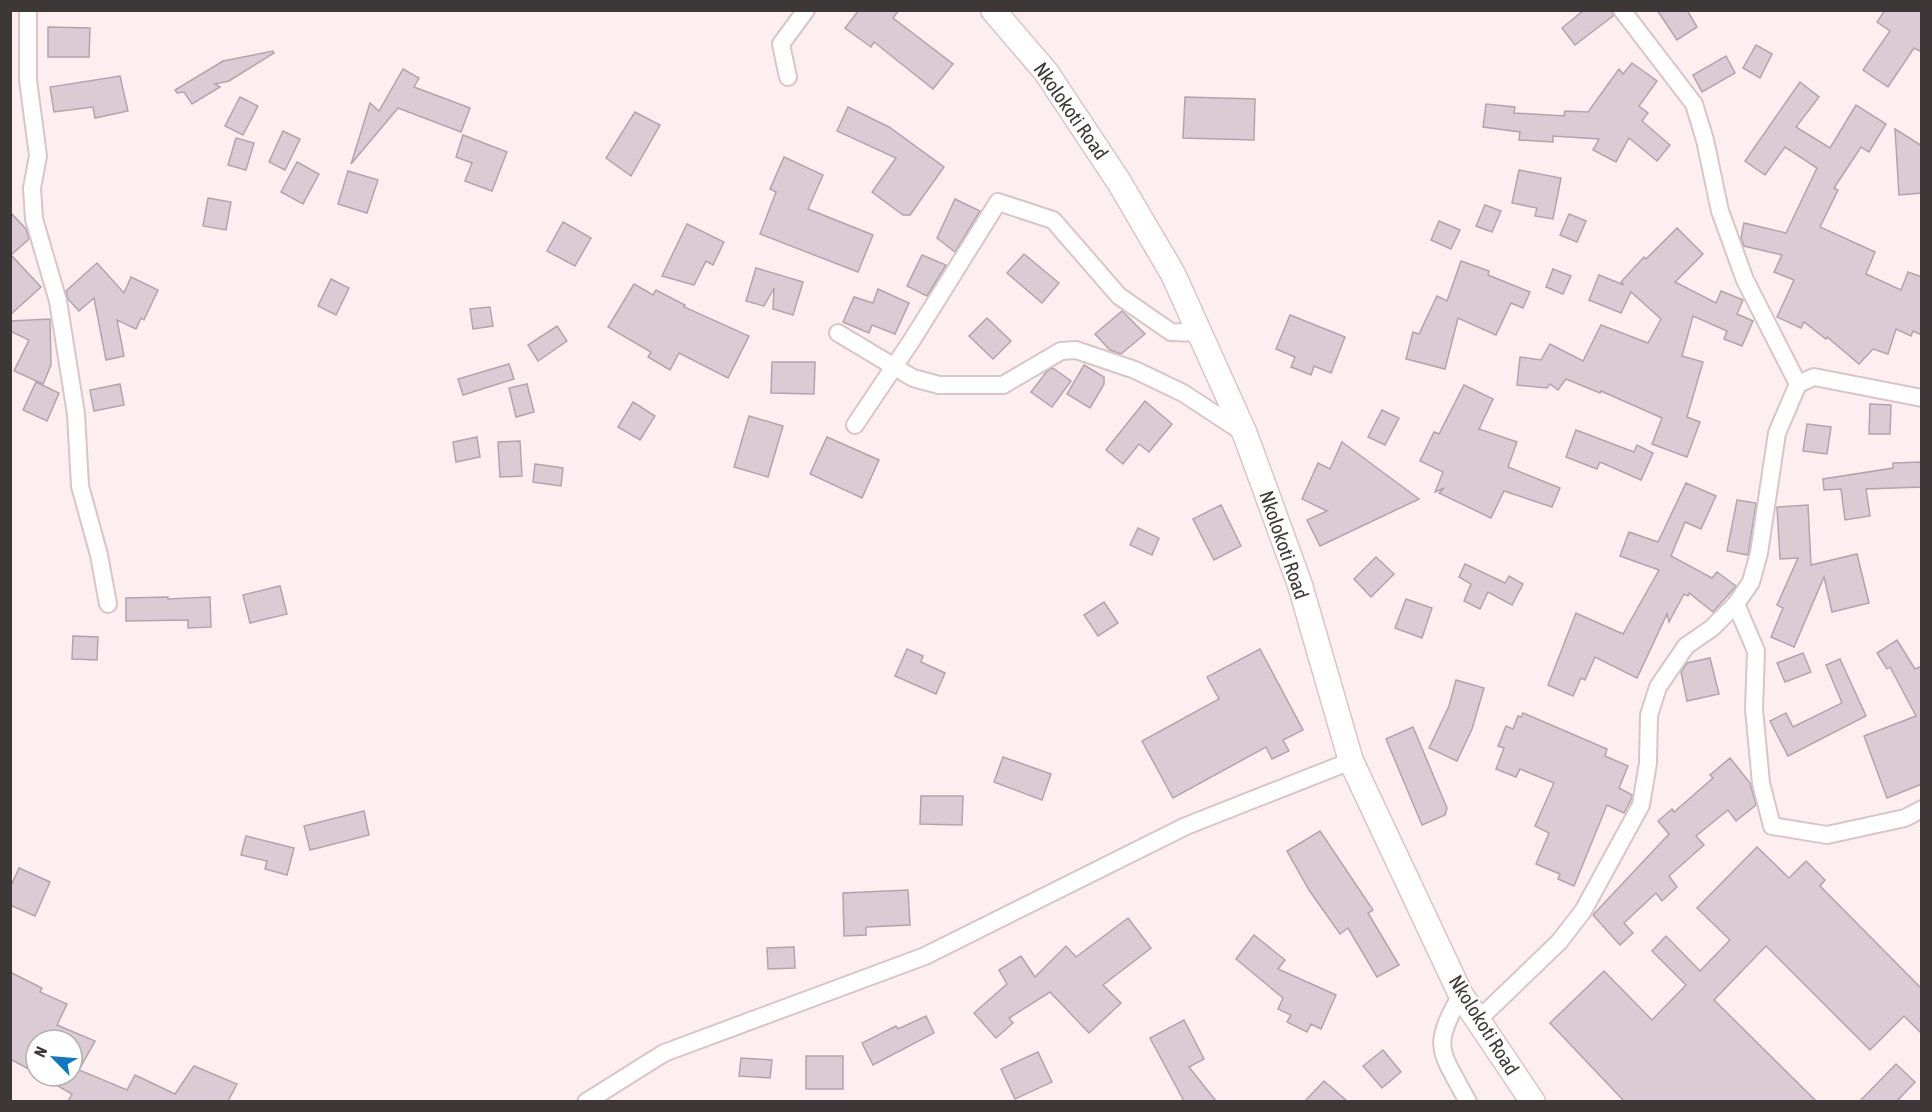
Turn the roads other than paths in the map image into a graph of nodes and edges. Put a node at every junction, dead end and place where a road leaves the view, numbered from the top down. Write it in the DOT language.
graph roads {
  1 [pos="28,10"];
  2 [pos="806,10"];
  3 [pos="993,10"];
  4 [pos="1622,10"];
  5 [pos="788,77"];
  6 [pos="838,333"];
  7 [pos="1200,333"];
  8 [pos="895,365"];
  9 [pos="1798,384"];
  10 [pos="1922,398"];
  11 [pos="855,425"];
  12 [pos="1245,434"];
  13 [pos="108,604"];
  14 [pos="1736,604"];
  15 [pos="1351,761"];
  16 [pos="1922,809"];
  17 [pos="1461,995"];
  18 [pos="1478,1020"];
  19 [pos="586,1101"];
  20 [pos="1468,1101"];
  21 [pos="1533,1101"];
  1 -- 13 [label="street"];
  2 -- 5 [label="street"];
  3 -- 7 [label="main road, Nkolokoti Road"];
  4 -- 9 [label="street"];
  6 -- 8 [label="street"];
  7 -- 8 [label="street"];
  7 -- 12 [label="main road, Nkolokoti Road"];
  8 -- 11 [label="street"];
  8 -- 12 [label="street"];
  9 -- 10 [label="street"];
  9 -- 14 [label="street"];
  12 -- 15 [label="main road, Nkolokoti Road"];
  14 -- 16 [label="street"];
  14 -- 18 [label="street"];
  15 -- 17 [label="main road, Nkolokoti Road"];
  15 -- 19 [label="street"];
  17 -- 18 [label="main road, Nkolokoti Road"];
  17 -- 20 [label="street"];
  18 -- 21 [label="main road, Nkolokoti Road"];
}
